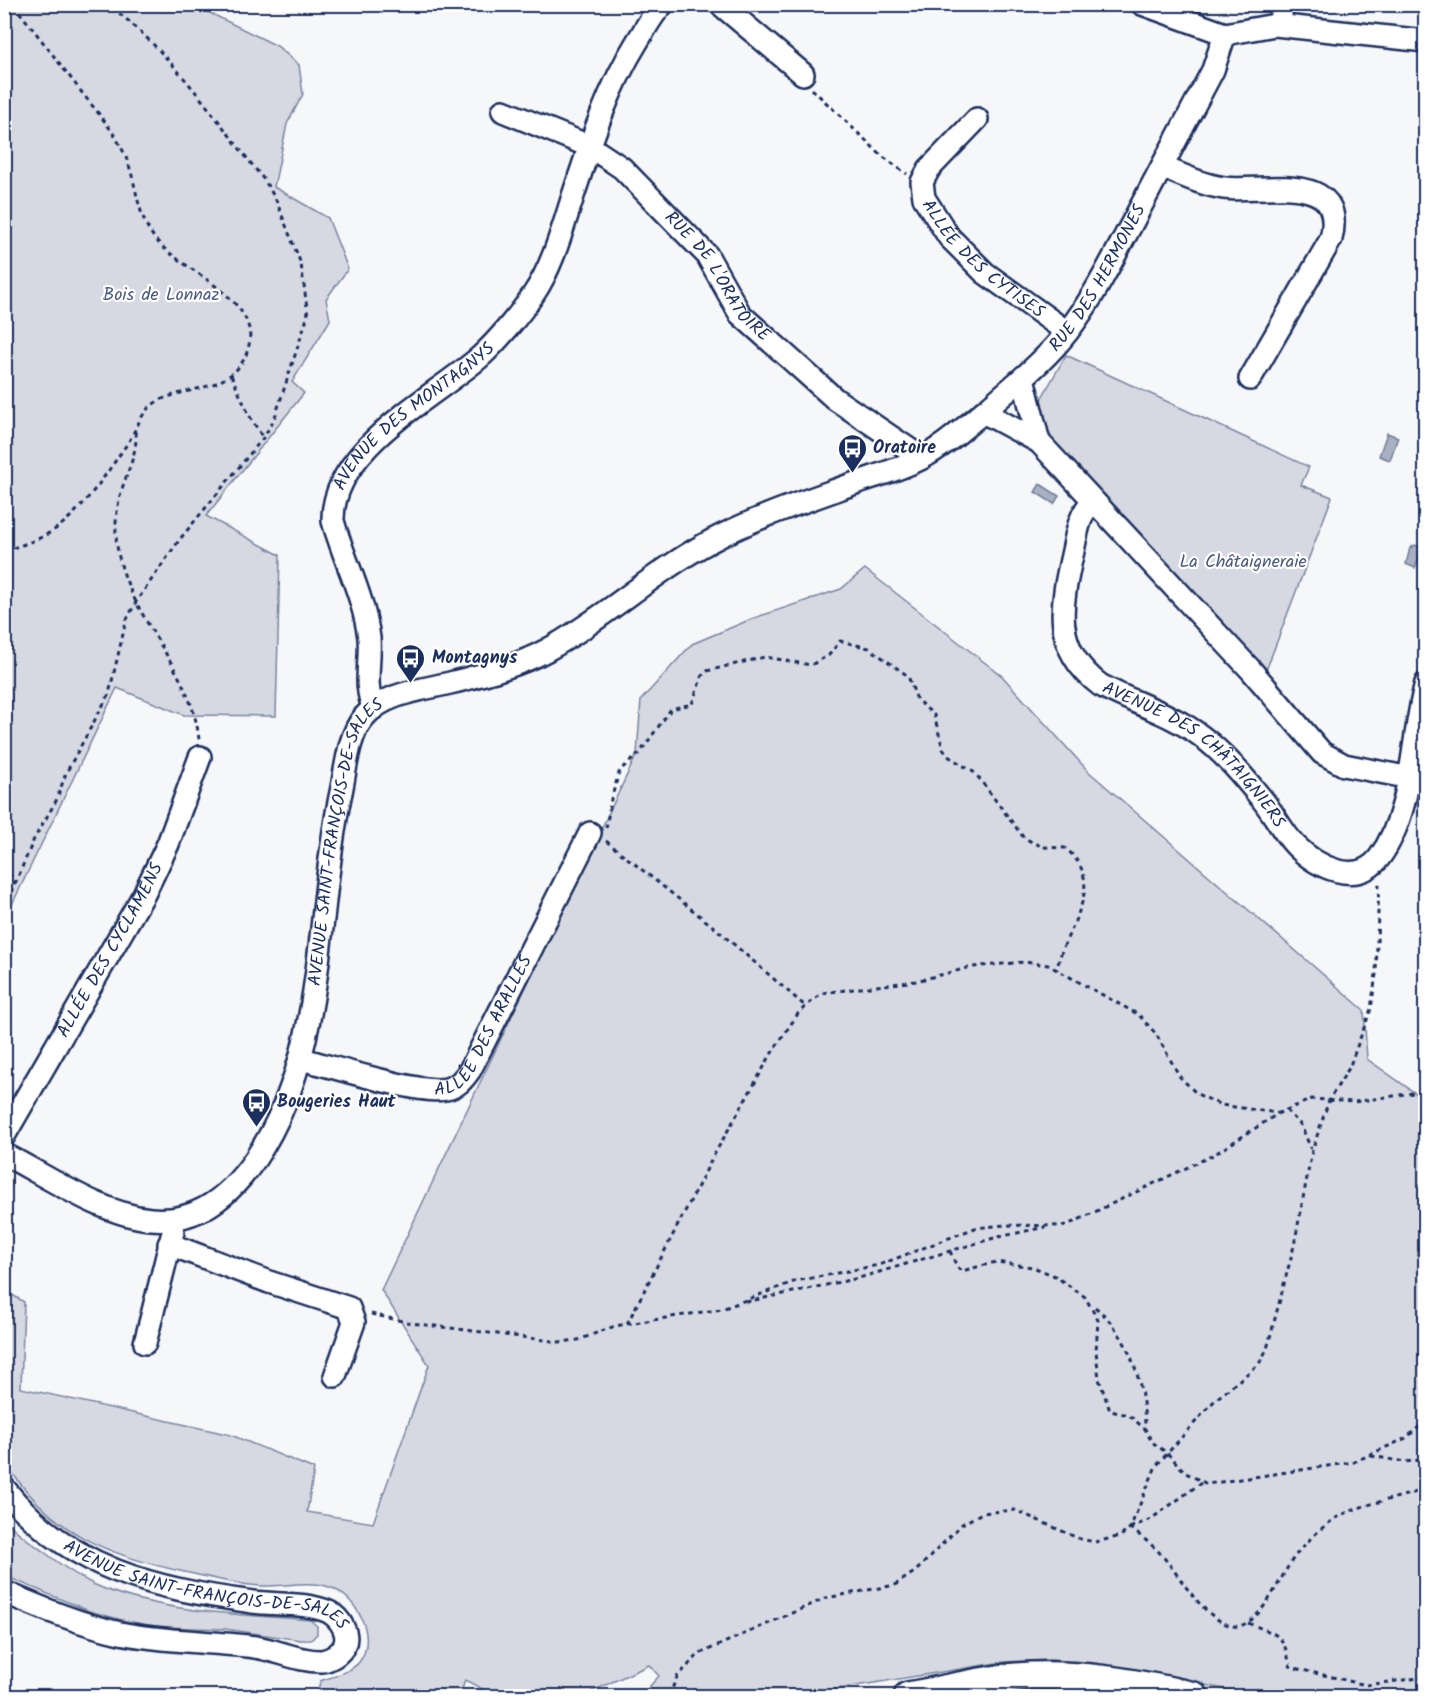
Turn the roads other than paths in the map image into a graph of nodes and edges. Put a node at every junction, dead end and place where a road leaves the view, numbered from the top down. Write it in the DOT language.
graph roads {
  1 [pos="663,4"];
  2 [pos="720,4"];
  3 [pos="1142,4"];
  4 [pos="1170,9"];
  5 [pos="1281,15"];
  6 [pos="1225,34"];
  7 [pos="1425,41"];
  8 [pos="802,75"];
  9 [pos="503,111"];
  10 [pos="976,119"];
  11 [pos="589,146"];
  12 [pos="1162,167"];
  13 [pos="1067,332"];
  14 [pos="1023,378"];
  15 [pos="1250,379"];
  16 [pos="983,412"];
  17 [pos="1039,442"];
  18 [pos="922,458"];
  19 [pos="1093,501"];
  20 [pos="1425,683"];
  21 [pos="374,708"];
  22 [pos="200,757"];
  23 [pos="1417,779"];
  24 [pos="596,835"];
  25 [pos="301,1059"];
  26 [pos="4,1136"];
  27 [pos="4,1154"];
  28 [pos="174,1219"];
  29 [pos="170,1244"];
  30 [pos="145,1343"];
  31 [pos="334,1376"];
  32 [pos="4,1488"];
  33 [pos="4,1592"];
  34 [pos="908,1696"];
  35 [pos="1194,1696"];
  1 -- 11 [label="street, AVENUE DES MONTAGNYS"];
  2 -- 8 [label="street"];
  3 -- 4 [label="street"];
  4 -- 6 [label="street"];
  5 -- 6 [label="street"];
  5 -- 7 [label="street"];
  6 -- 12 [label="street, RUE DES HERMONES"];
  9 -- 11 [label="street, RUE DE L'ORATOIRE"];
  10 -- 13 [label="street, ALLÉE DES CYTISES"];
  11 -- 18 [label="street, RUE DE L'ORATOIRE"];
  11 -- 21 [label="street, AVENUE DES MONTAGNYS"];
  12 -- 13 [label="street, RUE DES HERMONES"];
  12 -- 15 [label="street"];
  13 -- 14 [label="street, RUE DES HERMONES"];
  14 -- 16 [label="street, AVENUE SAINT-FRANÇOIS-DE-SALES"];
  14 -- 17 [label="street"];
  16 -- 17 [label="street"];
  16 -- 18 [label="street, AVENUE SAINT-FRANÇOIS-DE-SALES"];
  17 -- 19 [label="street"];
  18 -- 21 [label="street, AVENUE SAINT-FRANÇOIS-DE-SALES"];
  19 -- 23 [label="street"];
  19 -- 23 [label="street, AVENUE DES CHÂTAIGNIERS"];
  20 -- 23 [label="street"];
  21 -- 25 [label="street, AVENUE SAINT-FRANÇOIS-DE-SALES"];
  22 -- 26 [label="street, ALLÉE DES CYCLAMENS"];
  24 -- 25 [label="street, ALLÉE DES ARALLES"];
  25 -- 28 [label="street, AVENUE SAINT-FRANÇOIS-DE-SALES"];
  27 -- 28 [label="street, AVENUE SAINT-FRANÇOIS-DE-SALES"];
  28 -- 29 [label="street"];
  29 -- 30 [label="street"];
  29 -- 31 [label="street"];
  32 -- 33 [label="street, AVENUE SAINT-FRANÇOIS-DE-SALES"];
  34 -- 35 [label="main road"];
}
